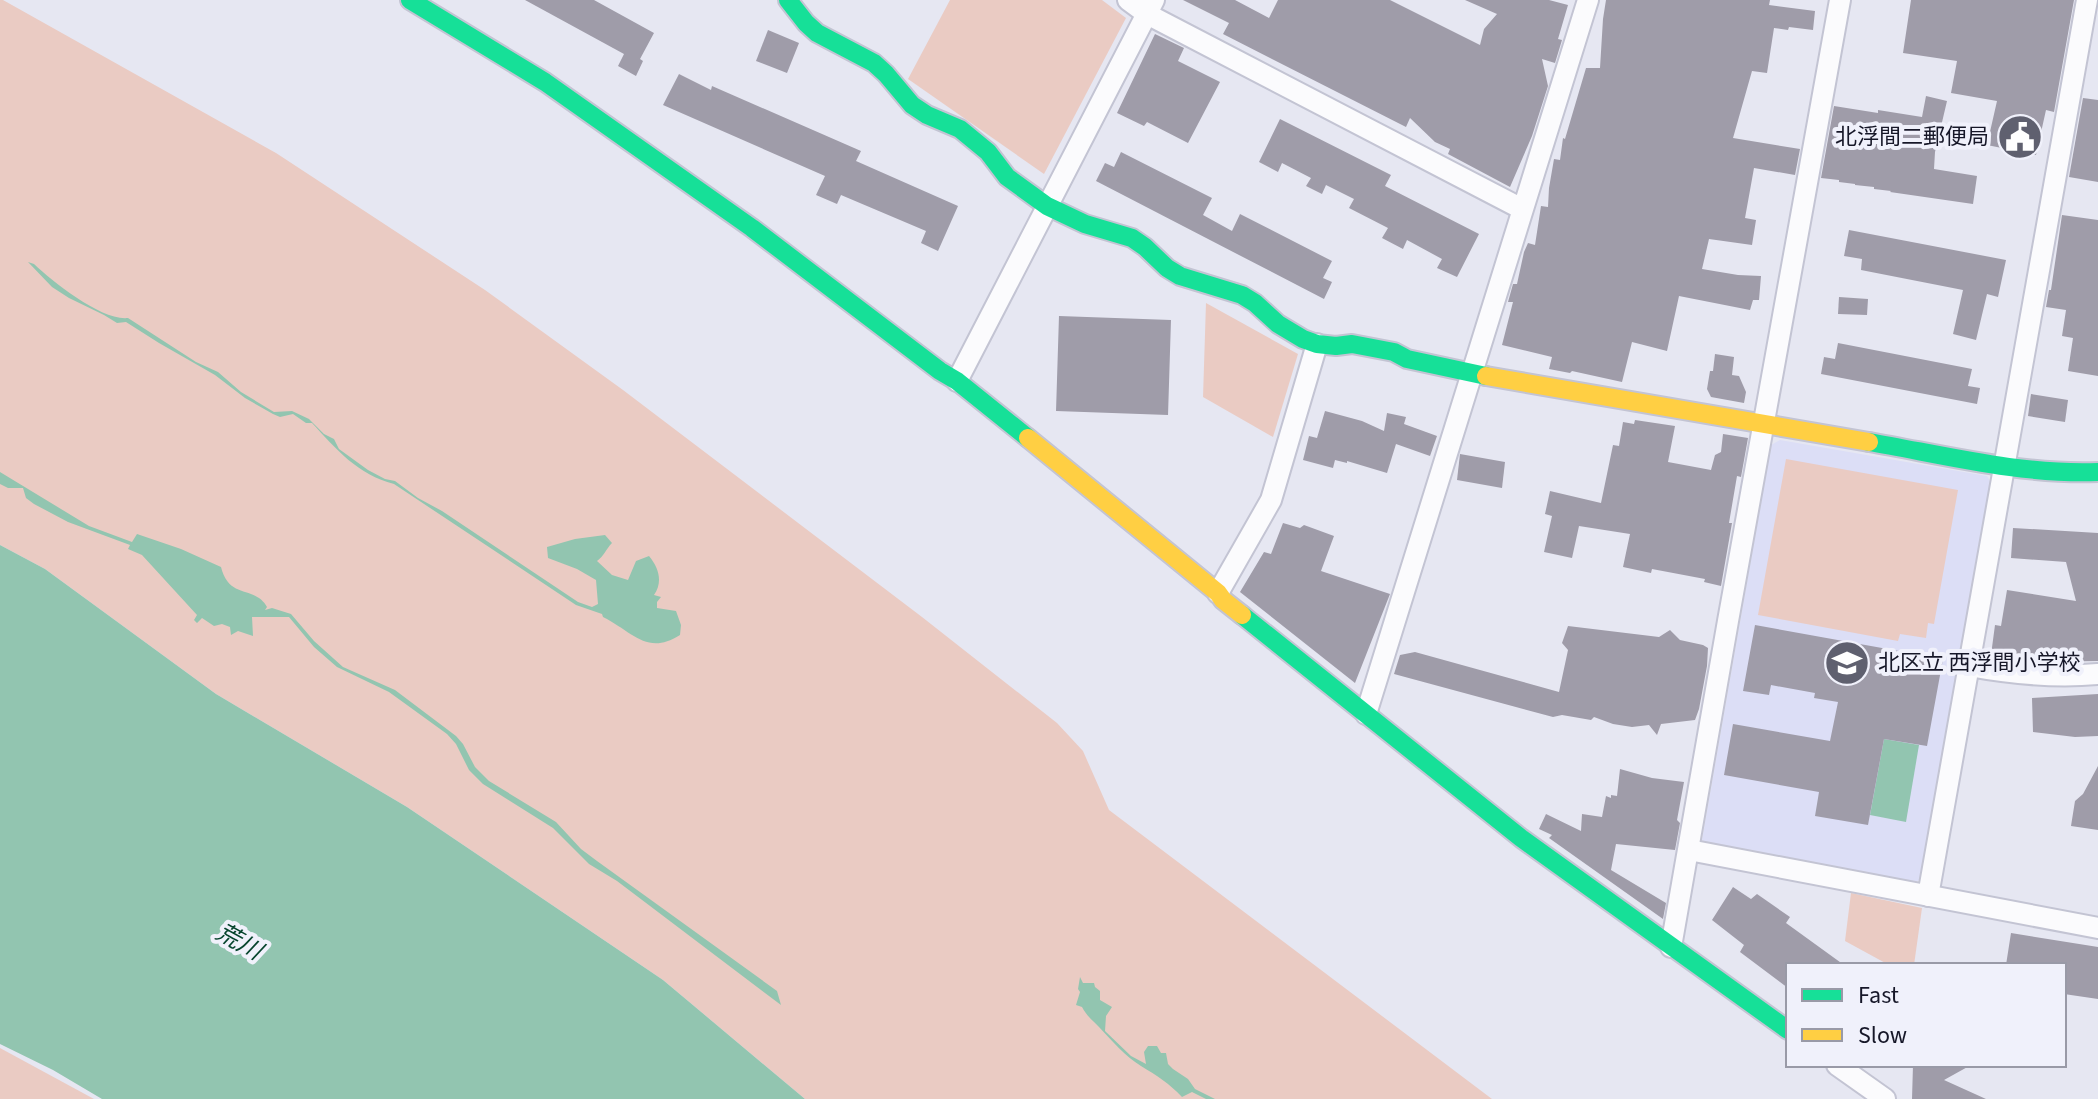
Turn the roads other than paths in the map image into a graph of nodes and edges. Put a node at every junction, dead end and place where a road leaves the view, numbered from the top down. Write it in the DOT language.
graph roads {
  1 [pos="410,0"];
  2 [pos="788,0"];
  3 [pos="1128,0"];
  4 [pos="1588,0"];
  5 [pos="1840,0"];
  6 [pos="2087,0"];
  7 [pos="1151,7"];
  8 [pos="1047,206"];
  9 [pos="1522,209"];
  10 [pos="1317,344"];
  11 [pos="1471,373"];
  12 [pos="957,381"];
  13 [pos="1764,423"];
  14 [pos="2004,465"];
  15 [pos="2098,472"];
  16 [pos="1218,593"];
  17 [pos="1969,666"];
  18 [pos="2098,674"];
  19 [pos="1366,714"];
  20 [pos="1689,850"];
  21 [pos="1928,896"];
  22 [pos="2098,928"];
  23 [pos="1671,947"];
  24 [pos="1786,1029"];
  25 [pos="1840,1067"];
  26 [pos="1885,1099"];
  1 -- 12 [label="street"];
  2 -- 8 [label="street"];
  3 -- 7 [label="street"];
  4 -- 9 [label="street"];
  5 -- 13 [label="street"];
  6 -- 14 [label="street"];
  7 -- 8 [label="street"];
  7 -- 9 [label="street"];
  8 -- 10 [label="street"];
  8 -- 12 [label="street"];
  9 -- 11 [label="street"];
  10 -- 11 [label="street"];
  10 -- 16 [label="street"];
  11 -- 13 [label="street"];
  11 -- 19 [label="street"];
  12 -- 16 [label="street"];
  13 -- 14 [label="street"];
  13 -- 20 [label="street"];
  14 -- 15 [label="street"];
  14 -- 17 [label="street"];
  16 -- 19 [label="street"];
  17 -- 18 [label="street"];
  17 -- 21 [label="street"];
  19 -- 23 [label="street"];
  20 -- 21 [label="street"];
  20 -- 23 [label="street"];
  21 -- 22 [label="street"];
  23 -- 24 [label="street"];
  25 -- 26 [label="street"];
}
